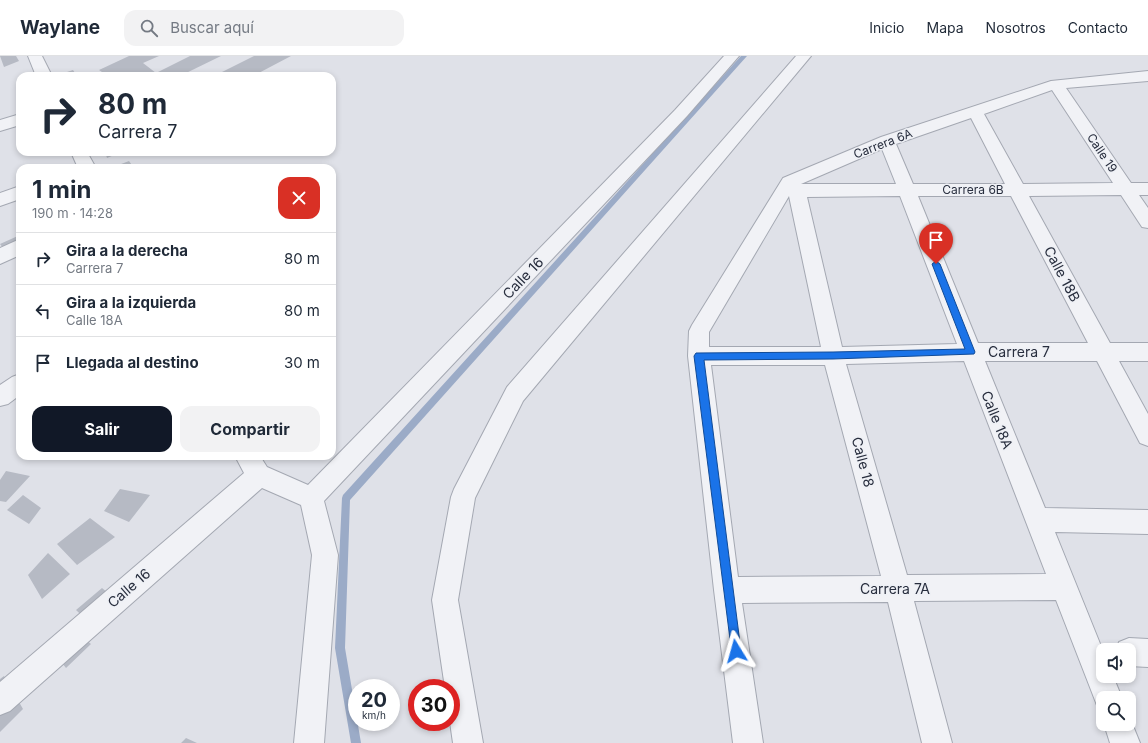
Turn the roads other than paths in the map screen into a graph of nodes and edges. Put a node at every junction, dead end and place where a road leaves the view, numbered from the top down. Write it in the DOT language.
graph roads {
  1 [pos="35,56"];
  2 [pos="732,56"];
  3 [pos="804,56"];
  4 [pos="42,72"];
  5 [pos="1148,76"];
  6 [pos="1056,84"];
  7 [pos="975,111"];
  8 [pos="16,120"];
  9 [pos="0,126"];
  10 [pos="887,141"];
  11 [pos="793,186"];
  12 [pos="1126,189"];
  13 [pos="1148,189"];
  14 [pos="907,190"];
  15 [pos="1017,190"];
  16 [pos="16,194"];
  17 [pos="0,200"];
  18 [pos="1148,222"];
  19 [pos="16,248"];
  20 [pos="0,257"];
  21 [pos="970,352"];
  22 [pos="1104,352"];
  23 [pos="1148,352"];
  24 [pos="699,356"];
  25 [pos="833,356"];
  26 [pos="16,386"];
  27 [pos="0,397"];
  28 [pos="1148,436"];
  29 [pos="253,465"];
  30 [pos="311,498"];
  31 [pos="1037,520"];
  32 [pos="1148,522"];
  33 [pos="1064,587"];
  34 [pos="898,589"];
  35 [pos="727,590"];
  36 [pos="1096,651"];
  37 [pos="1136,652"];
  38 [pos="1148,653"];
  39 [pos="0,701"];
  40 [pos="1121,731"];
  41 [pos="309,743"];
  42 [pos="468,743"];
  43 [pos="748,743"];
  44 [pos="937,743"];
  45 [pos="1125,743"];
  1 -- 4 [label="street"];
  2 -- 30 [label="street, Calle 16"];
  3 -- 42 [label="street"];
  5 -- 6 [label="street, Carrera 6A"];
  6 -- 7 [label="street, Carrera 6A"];
  6 -- 12 [label="street, Calle 19"];
  7 -- 10 [label="street, Carrera 6A"];
  7 -- 15 [label="street, Calle 18B"];
  8 -- 9 [label="street"];
  10 -- 11 [label="street, Carrera 6A"];
  10 -- 14 [label="street, Calle 18A"];
  11 -- 14 [label="street, Carrera 6B"];
  11 -- 24 [label="street"];
  11 -- 25 [label="street, Calle 18"];
  12 -- 13 [label="street, Carrera 6B"];
  12 -- 15 [label="street, Carrera 6B"];
  12 -- 18 [label="street, Calle 19"];
  14 -- 15 [label="street, Carrera 6B"];
  14 -- 21 [label="street, Calle 18A"];
  15 -- 22 [label="street, Calle 18B"];
  16 -- 17 [label="street"];
  19 -- 20 [label="street"];
  21 -- 22 [label="street, Carrera 7"];
  21 -- 25 [label="street, Carrera 7"];
  21 -- 31 [label="street, Calle 18A"];
  22 -- 23 [label="street, Carrera 7"];
  22 -- 28 [label="street, Calle 18B"];
  24 -- 25 [label="street, Carrera 7"];
  24 -- 35 [label="street"];
  25 -- 34 [label="street, Calle 18"];
  26 -- 27 [label="street"];
  29 -- 30 [label="street"];
  29 -- 39 [label="street, Calle 16"];
  30 -- 41 [label="street"];
  31 -- 32 [label="street"];
  31 -- 33 [label="street, Calle 18A"];
  33 -- 34 [label="street, Carrera 7A"];
  33 -- 36 [label="street, Calle 18A"];
  34 -- 35 [label="street, Carrera 7A"];
  34 -- 44 [label="street, Calle 18"];
  35 -- 43 [label="street"];
  37 -- 38 [label="street"];
  40 -- 45 [label="street"];
}
